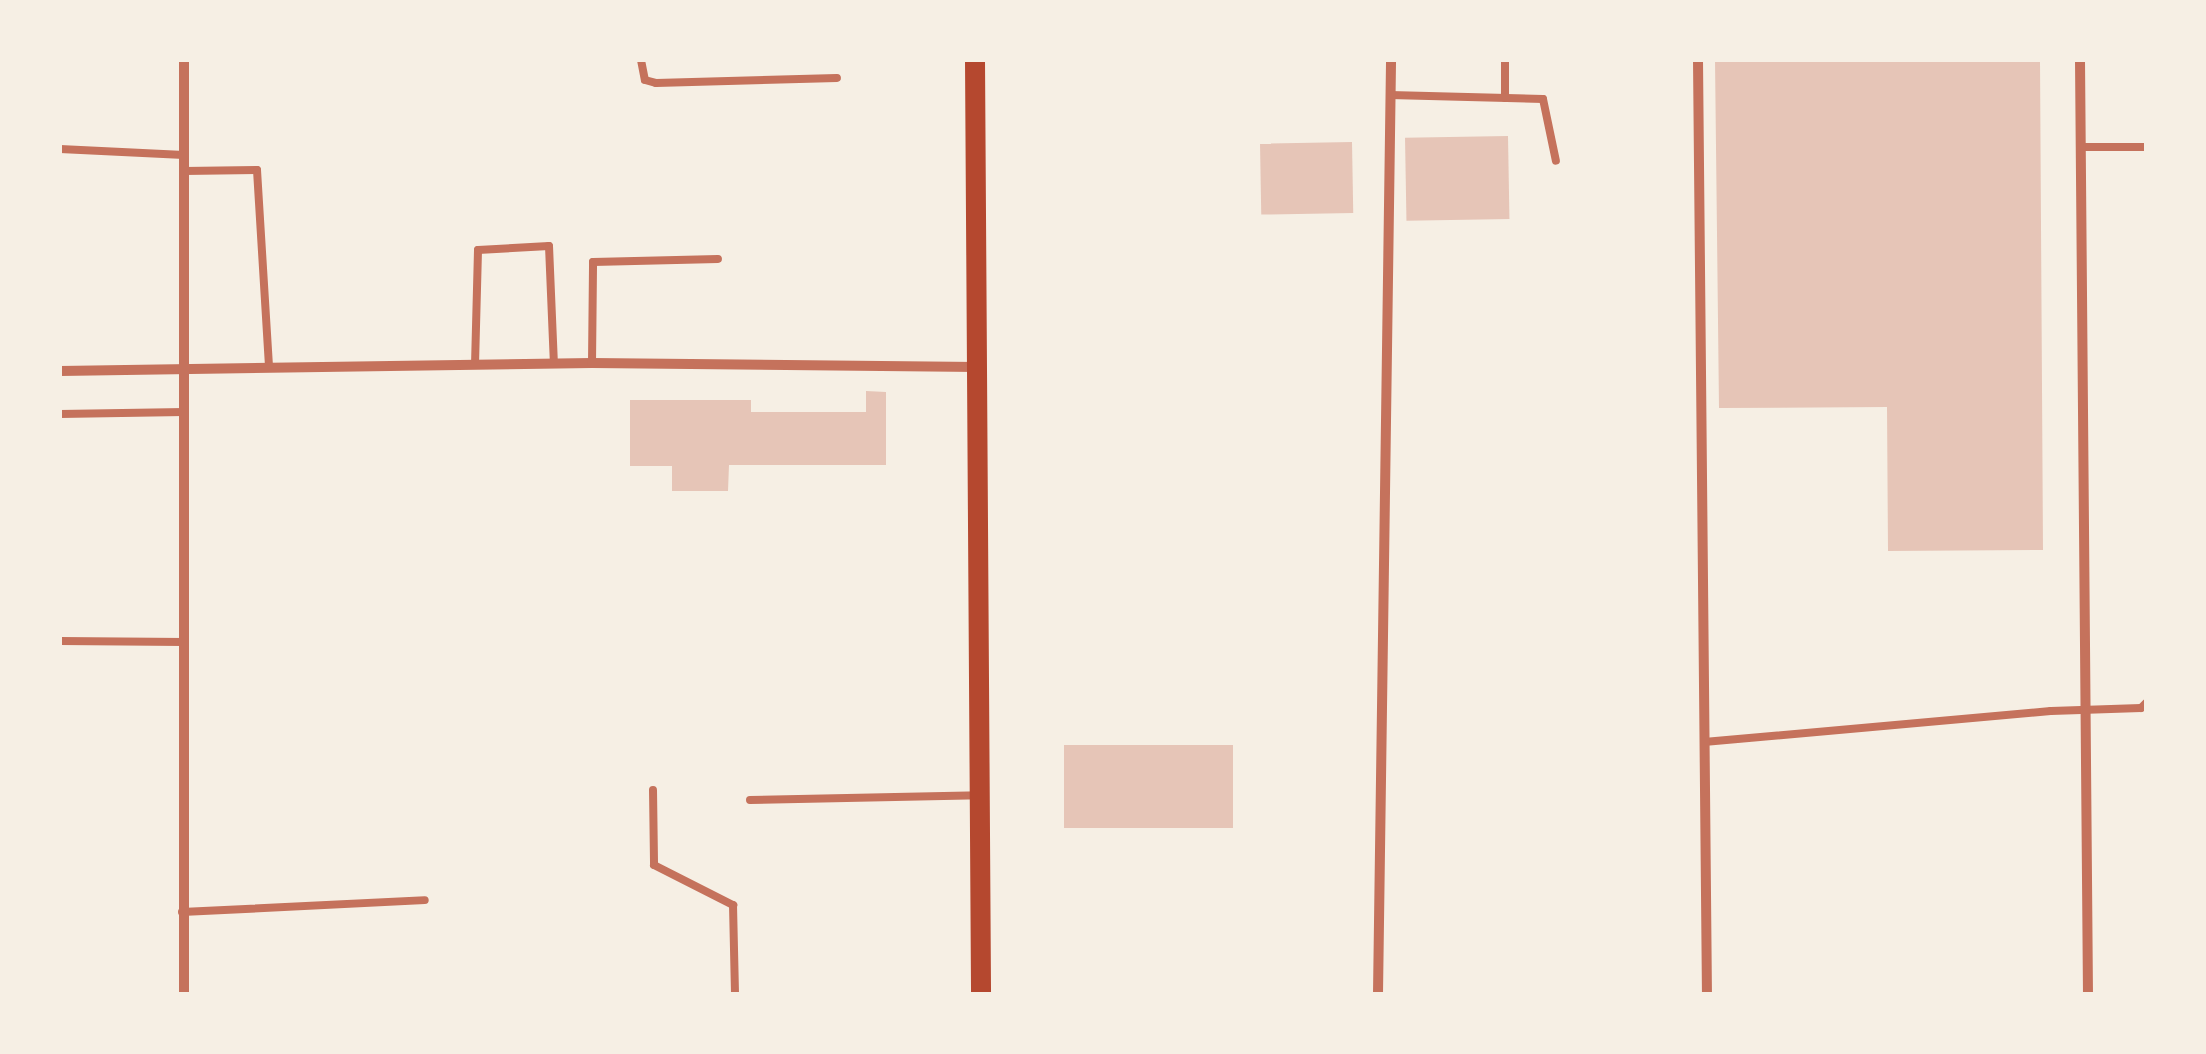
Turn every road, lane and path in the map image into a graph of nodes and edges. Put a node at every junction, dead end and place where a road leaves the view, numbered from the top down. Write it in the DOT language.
graph roads {
  1 [pos="184,60"];
  2 [pos="641,60"];
  3 [pos="975,60"];
  4 [pos="1391,60"];
  5 [pos="1504,60"];
  6 [pos="1698,60"];
  7 [pos="2080,60"];
  8 [pos="837,78"];
  9 [pos="1390,95"];
  10 [pos="1505,98"];
  11 [pos="2081,147"];
  12 [pos="2146,147"];
  13 [pos="60,150"];
  14 [pos="184,155"];
  15 [pos="1556,160"];
  16 [pos="184,172"];
  17 [pos="718,260"];
  18 [pos="554,364"];
  19 [pos="592,364"];
  20 [pos="476,365"];
  21 [pos="978,367"];
  22 [pos="268,368"];
  23 [pos="184,369"];
  24 [pos="60,371"];
  25 [pos="184,412"];
  26 [pos="60,414"];
  27 [pos="60,641"];
  28 [pos="184,642"];
  29 [pos="2146,703"];
  30 [pos="2084,709"];
  31 [pos="1704,742"];
  32 [pos="654,790"];
  33 [pos="980,794"];
  34 [pos="750,800"];
  35 [pos="426,900"];
  36 [pos="182,912"];
  37 [pos="184,994"];
  38 [pos="734,994"];
  39 [pos="981,994"];
  40 [pos="1378,994"];
  41 [pos="1707,994"];
  42 [pos="2088,994"];
  1 -- 14 [label="street"];
  2 -- 8 [label="lane"];
  3 -- 21 [label="main road"];
  4 -- 9 [label="street"];
  5 -- 10 [label="lane"];
  6 -- 31 [label="street"];
  7 -- 11 [label="street"];
  9 -- 10 [label="lane"];
  9 -- 40 [label="street"];
  10 -- 15 [label="lane"];
  11 -- 12 [label="lane"];
  11 -- 30 [label="street"];
  13 -- 14 [label="lane"];
  14 -- 16 [label="street"];
  16 -- 22 [label="lane"];
  16 -- 23 [label="street"];
  17 -- 19 [label="lane"];
  18 -- 19 [label="street"];
  18 -- 20 [label="street"];
  18 -- 20 [label="lane"];
  19 -- 21 [label="street"];
  20 -- 22 [label="street"];
  21 -- 33 [label="main road"];
  22 -- 23 [label="street"];
  23 -- 24 [label="street"];
  23 -- 25 [label="street"];
  25 -- 26 [label="lane"];
  25 -- 28 [label="street"];
  27 -- 28 [label="lane"];
  28 -- 36 [label="street"];
  29 -- 30 [label="lane"];
  30 -- 31 [label="lane"];
  30 -- 42 [label="street"];
  31 -- 41 [label="street"];
  32 -- 38 [label="lane"];
  33 -- 34 [label="lane"];
  33 -- 39 [label="main road"];
  35 -- 36 [label="lane"];
  36 -- 37 [label="street"];
}
